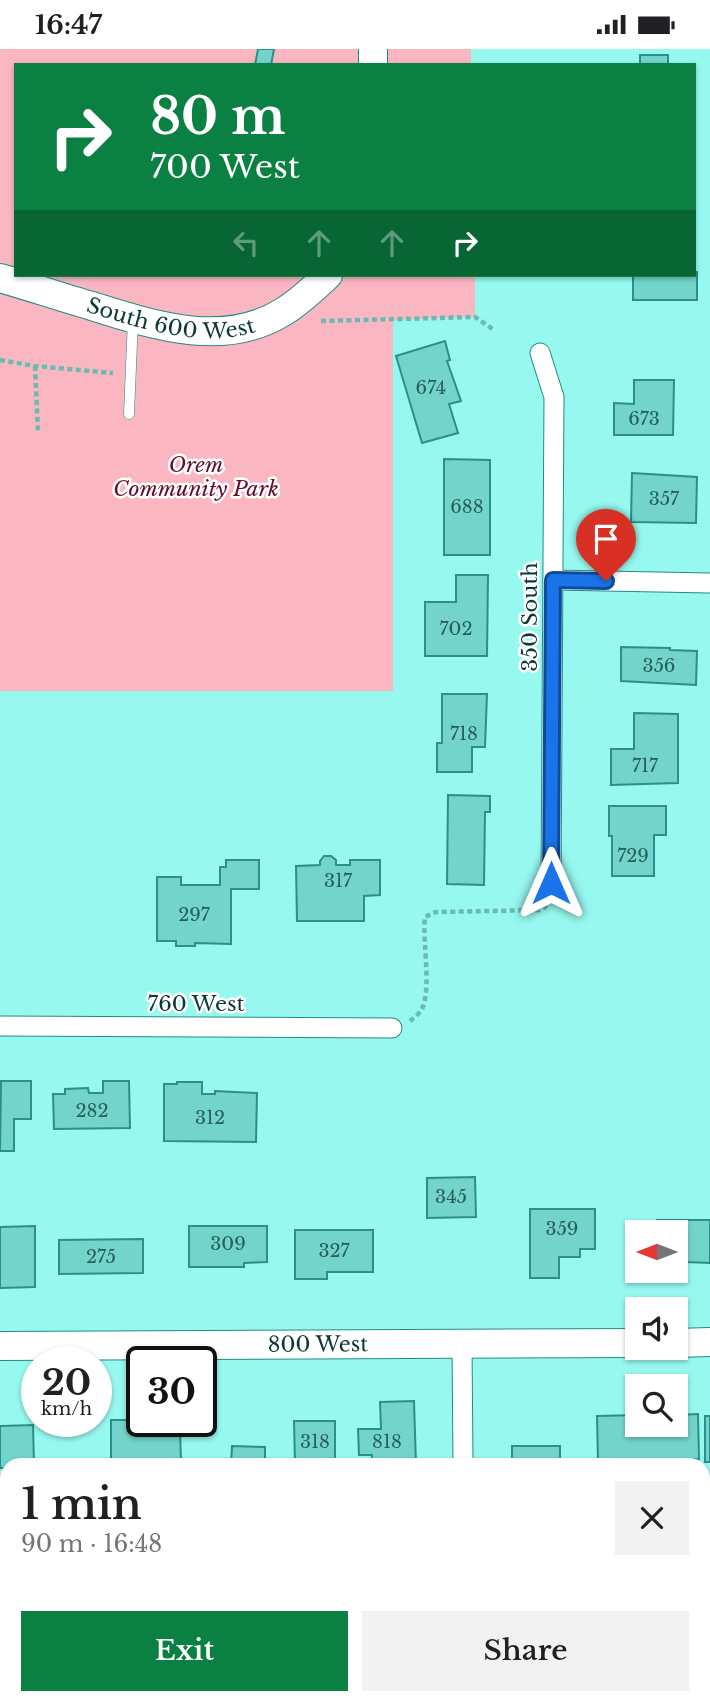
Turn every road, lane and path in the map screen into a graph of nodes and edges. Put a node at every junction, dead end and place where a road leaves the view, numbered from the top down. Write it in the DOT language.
graph roads {
  1 [pos="326,277"];
  2 [pos="0,278"];
  3 [pos="133,319"];
  4 [pos="321,321"];
  5 [pos="494,330"];
  6 [pos="540,353"];
  7 [pos="0,360"];
  8 [pos="35,366"];
  9 [pos="113,373"];
  10 [pos="129,414"];
  11 [pos="38,431"];
  12 [pos="553,580"];
  13 [pos="710,583"];
  14 [pos="551,883"];
  15 [pos="0,1026"];
  16 [pos="392,1028"];
  17 [pos="710,1342"];
  18 [pos="625,1343"];
  19 [pos="688,1343"];
  20 [pos="462,1344"];
  21 [pos="0,1346"];
  22 [pos="463,1458"];
  1 -- 3 [label="street, South 600 West"];
  2 -- 3 [label="street, South 600 West"];
  3 -- 10 [label="lane"];
  4 -- 5 [label="path"];
  6 -- 12 [label="street, 350 South"];
  7 -- 8 [label="path"];
  8 -- 9 [label="path"];
  8 -- 11 [label="path"];
  12 -- 13 [label="street"];
  12 -- 14 [label="street, 350 South"];
  14 -- 16 [label="path"];
  15 -- 16 [label="street, 760 West"];
  17 -- 19 [label="street"];
  18 -- 20 [label="street, 800 West"];
  20 -- 21 [label="street, 800 West"];
  20 -- 22 [label="street"];
}
